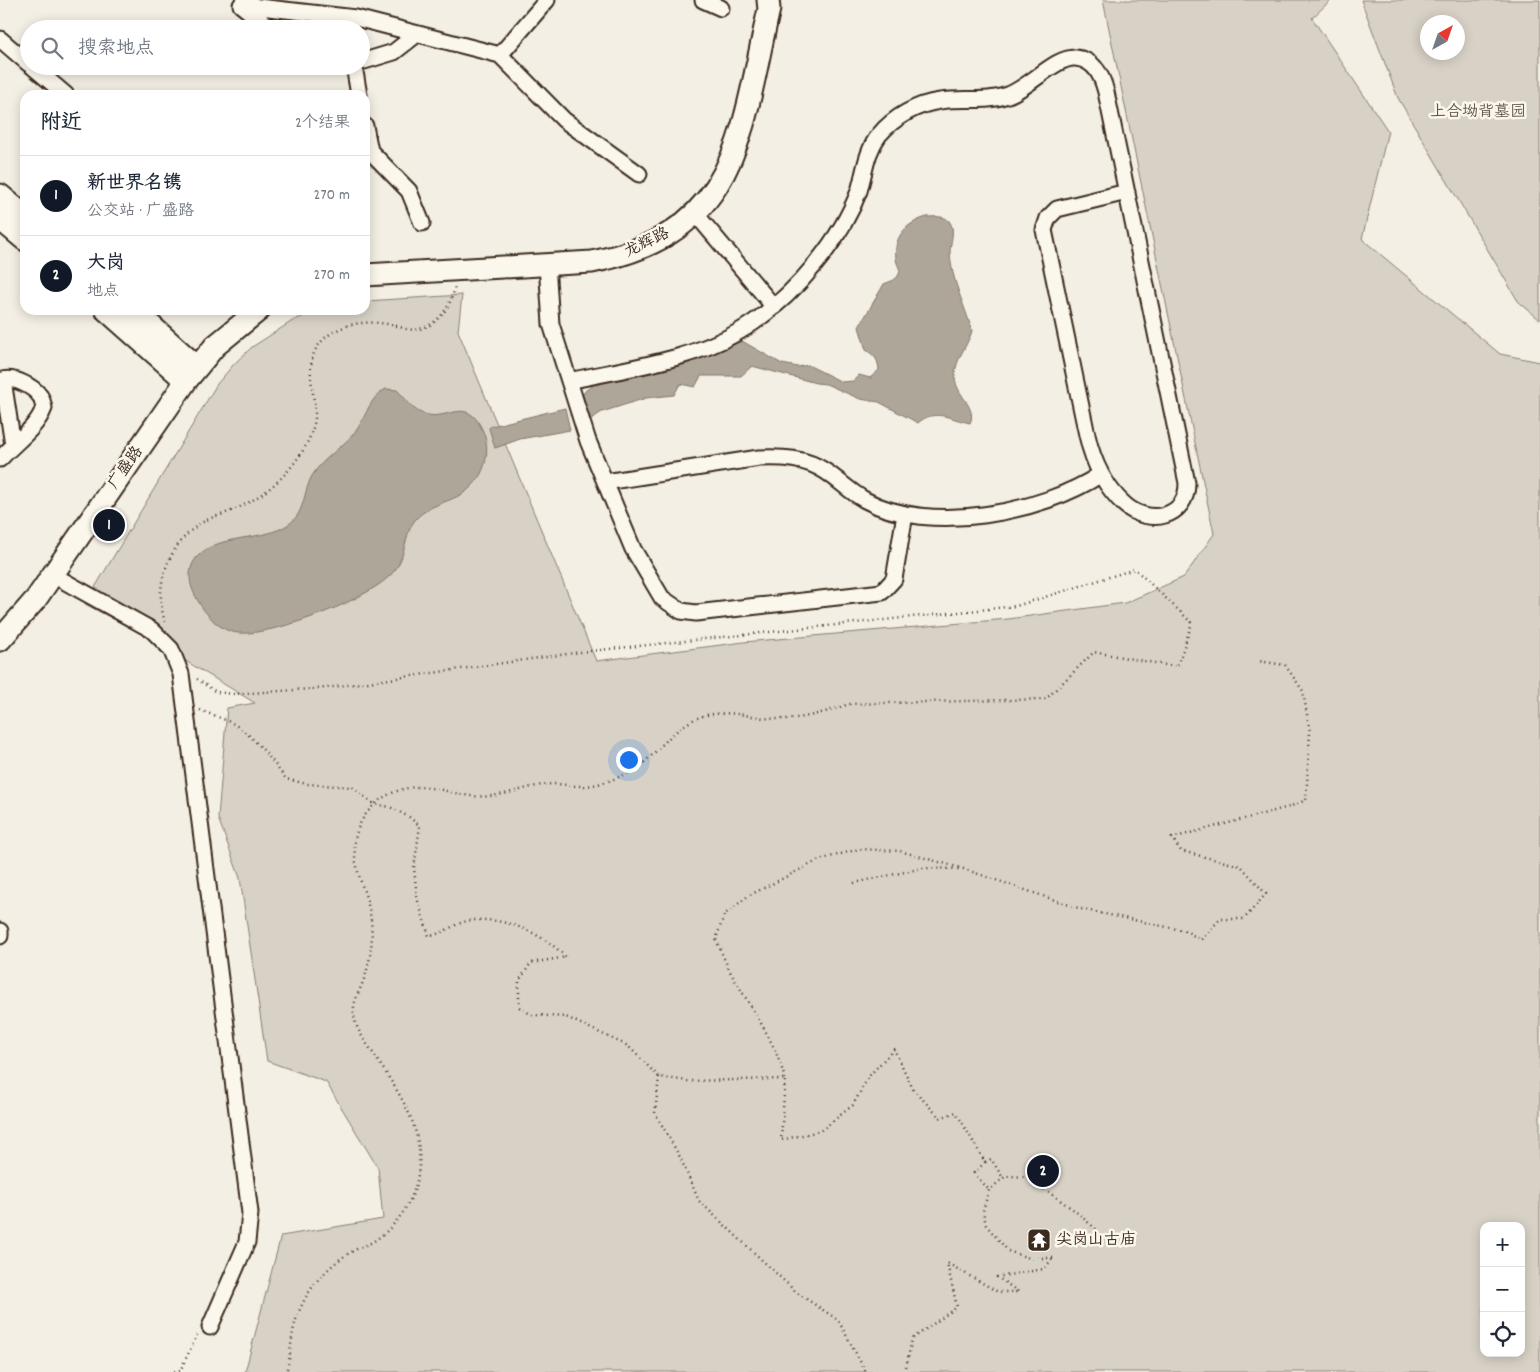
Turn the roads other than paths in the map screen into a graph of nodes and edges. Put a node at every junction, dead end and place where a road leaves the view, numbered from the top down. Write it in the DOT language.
graph roads {
  1 [pos="547,0"];
  2 [pos="703,0"];
  3 [pos="768,0"];
  4 [pos="238,3"];
  5 [pos="721,8"];
  6 [pos="260,20"];
  7 [pos="364,20"];
  8 [pos="370,22"];
  9 [pos="416,34"];
  10 [pos="0,39"];
  11 [pos="500,55"];
  12 [pos="20,56"];
  13 [pos="370,59"];
  14 [pos="43,75"];
  15 [pos="356,75"];
  16 [pos="60,90"];
  17 [pos="358,90"];
  18 [pos="370,155"];
  19 [pos="639,174"];
  20 [pos="1127,192"];
  21 [pos="0,195"];
  22 [pos="20,212"];
  23 [pos="695,213"];
  24 [pos="0,219"];
  25 [pos="422,223"];
  26 [pos="20,236"];
  27 [pos="547,264"];
  28 [pos="370,275"];
  29 [pos="774,307"];
  30 [pos="113,315"];
  31 [pos="139,315"];
  32 [pos="253,315"];
  33 [pos="192,374"];
  34 [pos="1,378"];
  35 [pos="569,381"];
  36 [pos="13,445"];
  37 [pos="0,459"];
  38 [pos="1101,474"];
  39 [pos="605,482"];
  40 [pos="905,514"];
  41 [pos="53,575"];
  42 [pos="0,640"];
  43 [pos="0,931"];
  44 [pos="0,936"];
  45 [pos="210,1327"];
  1 -- 11 [label="street"];
  2 -- 5 [label="street"];
  3 -- 23 [label="street, 龙辉路"];
  4 -- 6 [label="street"];
  4 -- 7 [label="street"];
  8 -- 9 [label="street"];
  9 -- 11 [label="street"];
  9 -- 13 [label="street"];
  10 -- 12 [label="street"];
  11 -- 19 [label="street"];
  14 -- 16 [label="street"];
  15 -- 17 [label="street"];
  18 -- 25 [label="street"];
  20 -- 29 [label="street"];
  20 -- 38 [label="street"];
  20 -- 38 [label="street"];
  21 -- 22 [label="street"];
  23 -- 27 [label="street, 龙辉路"];
  23 -- 29 [label="street"];
  24 -- 26 [label="street"];
  27 -- 28 [label="street, 龙辉路"];
  27 -- 35 [label="street"];
  29 -- 35 [label="street"];
  30 -- 33 [label="street"];
  31 -- 33 [label="street"];
  32 -- 33 [label="street"];
  33 -- 41 [label="street, 广盛路"];
  34 -- 36 [label="street"];
  34 -- 36 [label="street"];
  35 -- 39 [label="street"];
  36 -- 37 [label="street"];
  38 -- 40 [label="street"];
  39 -- 40 [label="street"];
  39 -- 40 [label="street"];
  41 -- 42 [label="street, 广盛路"];
  41 -- 45 [label="street"];
  43 -- 44 [label="street"];
}
